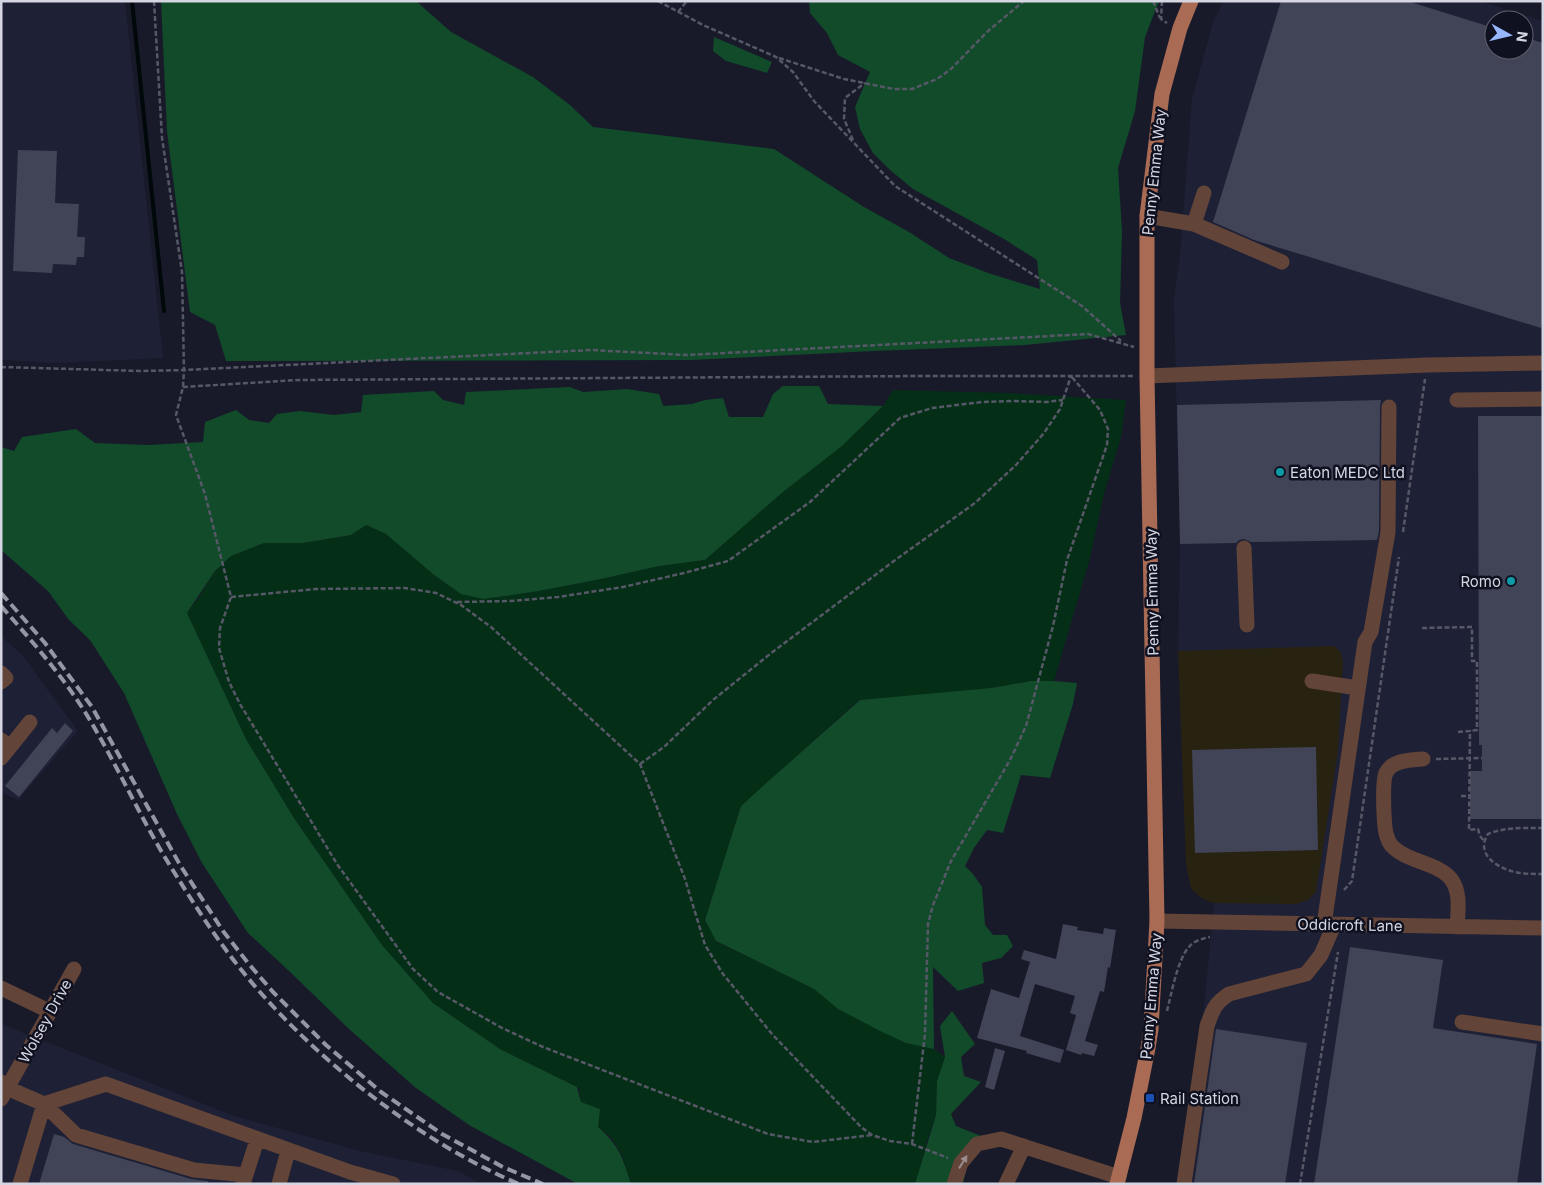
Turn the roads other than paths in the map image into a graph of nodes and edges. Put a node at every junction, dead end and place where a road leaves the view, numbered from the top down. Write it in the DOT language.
graph roads {
  1 [pos="1191,1"];
  2 [pos="1204,193"];
  3 [pos="1147,216"];
  4 [pos="1194,224"];
  5 [pos="1282,262"];
  6 [pos="1543,362"];
  7 [pos="1147,376"];
  8 [pos="1543,399"];
  9 [pos="1456,400"];
  10 [pos="1390,407"];
  11 [pos="1244,548"];
  12 [pos="1247,624"];
  13 [pos="1,673"];
  14 [pos="1312,681"];
  15 [pos="1,682"];
  16 [pos="1358,688"];
  17 [pos="30,722"];
  18 [pos="4,748"];
  19 [pos="1423,759"];
  20 [pos="1157,922"];
  21 [pos="1329,925"];
  22 [pos="1458,927"];
  23 [pos="1543,928"];
  24 [pos="74,969"];
  25 [pos="1,988"];
  26 [pos="49,1011"];
  27 [pos="1462,1022"];
  28 [pos="1543,1034"];
  29 [pos="3,1090"];
  30 [pos="44,1104"];
  31 [pos="257,1140"];
  32 [pos="1024,1146"];
  33 [pos="288,1151"];
  34 [pos="348,1178"];
  35 [pos="245,1180"];
  36 [pos="1118,1180"];
  37 [pos="20,1184"];
  38 [pos="279,1184"];
  39 [pos="393,1184"];
  40 [pos="954,1184"];
  41 [pos="1006,1184"];
  42 [pos="1184,1184"];
  1 -- 3 [label="main road, Penny Emma Way"];
  2 -- 4 [label="street"];
  3 -- 4 [label="street"];
  3 -- 7 [label="main road, Penny Emma Way"];
  4 -- 5 [label="street"];
  6 -- 7 [label="street"];
  7 -- 20 [label="main road, Penny Emma Way"];
  8 -- 9 [label="street"];
  10 -- 16 [label="street"];
  11 -- 12 [label="street"];
  13 -- 15 [label="street"];
  14 -- 16 [label="street"];
  16 -- 21 [label="street"];
  17 -- 18 [label="street"];
  19 -- 22 [label="street"];
  20 -- 21 [label="street, Oddicroft Lane"];
  20 -- 36 [label="main road, Penny Emma Way"];
  21 -- 22 [label="street, Oddicroft Lane"];
  21 -- 42 [label="street"];
  22 -- 23 [label="street, Oddicroft Lane"];
  24 -- 26 [label="street, Wolsey Drive"];
  25 -- 26 [label="street"];
  26 -- 29 [label="street, Wolsey Drive"];
  27 -- 28 [label="street"];
  29 -- 30 [label="street"];
  30 -- 31 [label="street"];
  30 -- 35 [label="street"];
  30 -- 37 [label="street"];
  31 -- 33 [label="street"];
  31 -- 35 [label="street"];
  32 -- 36 [label="street"];
  40 -- 32 [label="street, one-way"];
  32 -- 41 [label="street"];
  33 -- 34 [label="street"];
  33 -- 38 [label="street"];
  34 -- 39 [label="street"];
}
